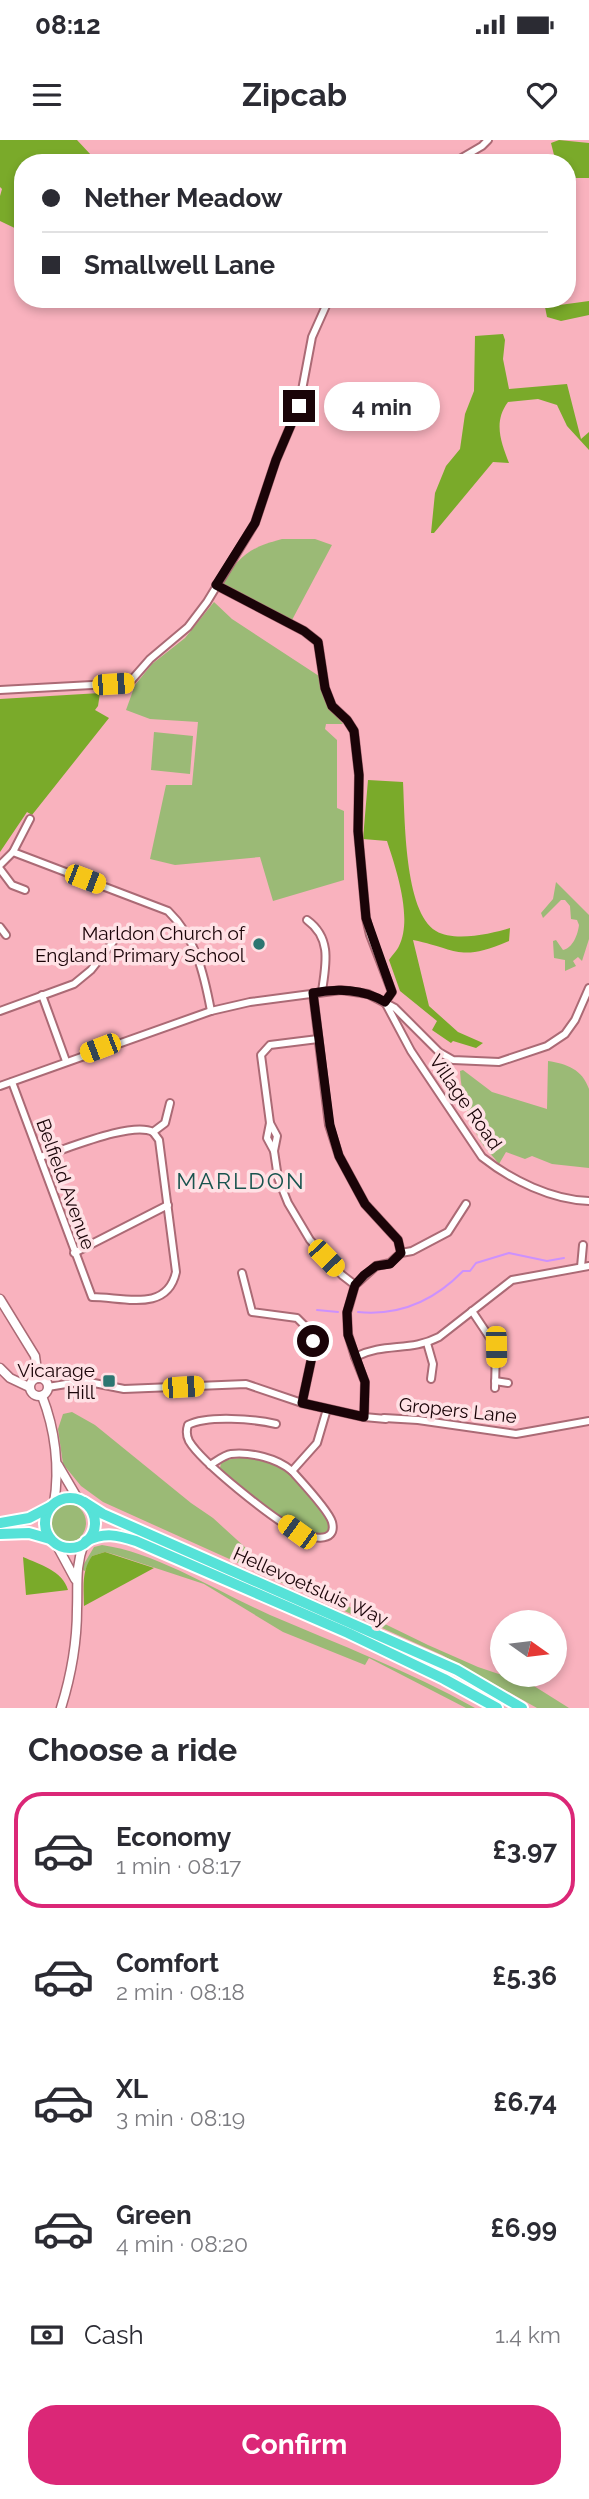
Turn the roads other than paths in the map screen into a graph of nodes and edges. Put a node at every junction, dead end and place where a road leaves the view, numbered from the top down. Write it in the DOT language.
graph roads {
  1 [pos="488,140"];
  2 [pos="468,154"];
  3 [pos="325,308"];
  4 [pos="216,585"];
  5 [pos="0,690"];
  6 [pos="30,819"];
  7 [pos="13,852"];
  8 [pos="0,867"];
  9 [pos="25,890"];
  10 [pos="307,920"];
  11 [pos="0,927"];
  12 [pos="6,935"];
  13 [pos="113,942"];
  14 [pos="589,988"];
  15 [pos="322,991"];
  16 [pos="313,993"];
  17 [pos="42,995"];
  18 [pos="385,1002"];
  19 [pos="0,1011"];
  20 [pos="211,1011"];
  21 [pos="318,1039"];
  22 [pos="66,1061"];
  23 [pos="12,1082"];
  24 [pos="0,1086"];
  25 [pos="170,1103"];
  26 [pos="153,1132"];
  27 [pos="40,1157"];
  28 [pos="589,1201"];
  29 [pos="466,1204"];
  30 [pos="167,1205"];
  31 [pos="583,1244"];
  32 [pos="74,1253"];
  33 [pos="401,1253"];
  34 [pos="589,1266"];
  35 [pos="581,1267"];
  36 [pos="242,1273"];
  37 [pos="355,1285"];
  38 [pos="0,1299"];
  39 [pos="472,1311"];
  40 [pos="427,1343"];
  41 [pos="355,1357"];
  42 [pos="0,1368"];
  43 [pos="422,1371"];
  44 [pos="38,1378"];
  45 [pos="508,1383"];
  46 [pos="29,1387"];
  47 [pos="48,1387"];
  48 [pos="41,1396"];
  49 [pos="302,1403"];
  50 [pos="323,1408"];
  51 [pos="364,1417"];
  52 [pos="386,1419"];
  53 [pos="589,1421"];
  54 [pos="276,1424"];
  55 [pos="58,1465"];
  56 [pos="210,1465"];
  57 [pos="292,1471"];
  58 [pos="81,1501"];
  59 [pos="53,1504"];
  60 [pos="0,1523"];
  61 [pos="0,1534"];
  62 [pos="52,1540"];
  63 [pos="85,1542"];
  64 [pos="75,1580"];
  65 [pos="61,1708"];
  66 [pos="497,1708"];
  67 [pos="522,1708"];
  1 -- 2 [label="street"];
  3 -- 4 [label="street"];
  4 -- 5 [label="street"];
  4 -- 18 [label="street"];
  6 -- 7 [label="street"];
  7 -- 8 [label="street"];
  7 -- 20 [label="street"];
  8 -- 9 [label="street"];
  10 -- 15 [label="street"];
  11 -- 12 [label="street"];
  13 -- 17 [label="street"];
  14 -- 18 [label="street"];
  15 -- 16 [label="street"];
  15 -- 18 [label="street"];
  16 -- 20 [label="street"];
  16 -- 21 [label="street"];
  17 -- 19 [label="street"];
  17 -- 22 [label="street"];
  18 -- 28 [label="street, Village Road"];
  20 -- 22 [label="street"];
  21 -- 33 [label="street"];
  21 -- 37 [label="street"];
  22 -- 23 [label="street"];
  23 -- 24 [label="street"];
  23 -- 27 [label="street, Belfield Avenue"];
  25 -- 26 [label="street"];
  26 -- 27 [label="street"];
  26 -- 30 [label="street"];
  27 -- 32 [label="street, Belfield Avenue"];
  29 -- 33 [label="street"];
  30 -- 32 [label="street"];
  30 -- 32 [label="street, Belfield Avenue"];
  31 -- 35 [label="street"];
  33 -- 37 [label="street"];
  34 -- 35 [label="street"];
  35 -- 39 [label="street"];
  36 -- 49 [label="street"];
  37 -- 41 [label="street"];
  38 -- 44 [label="street"];
  39 -- 40 [label="street"];
  39 -- 45 [label="street"];
  40 -- 41 [label="street"];
  40 -- 43 [label="street"];
  41 -- 51 [label="street"];
  42 -- 46 [label="street"];
  44 -- 46 [label="street"];
  44 -- 47 [label="street"];
  46 -- 48 [label="street"];
  47 -- 48 [label="street"];
  47 -- 49 [label="street"];
  48 -- 55 [label="street"];
  49 -- 50 [label="street"];
  50 -- 51 [label="street"];
  50 -- 57 [label="street"];
  51 -- 52 [label="street"];
  51 -- 53 [label="street, Gropers Lane"];
  54 -- 56 [label="street"];
  55 -- 58 [label="street"];
  55 -- 59 [label="street"];
  56 -- 57 [label="street"];
  56 -- 57 [label="street"];
  58 -- 59 [label="highway"];
  58 -- 63 [label="highway"];
  58 -- 67 [label="highway, Hellevoetsluis Way"];
  59 -- 60 [label="highway"];
  59 -- 62 [label="highway"];
  61 -- 62 [label="highway"];
  62 -- 63 [label="highway"];
  62 -- 64 [label="street"];
  63 -- 64 [label="street"];
  63 -- 66 [label="highway, Hellevoetsluis Way"];
  64 -- 65 [label="street"];
}
